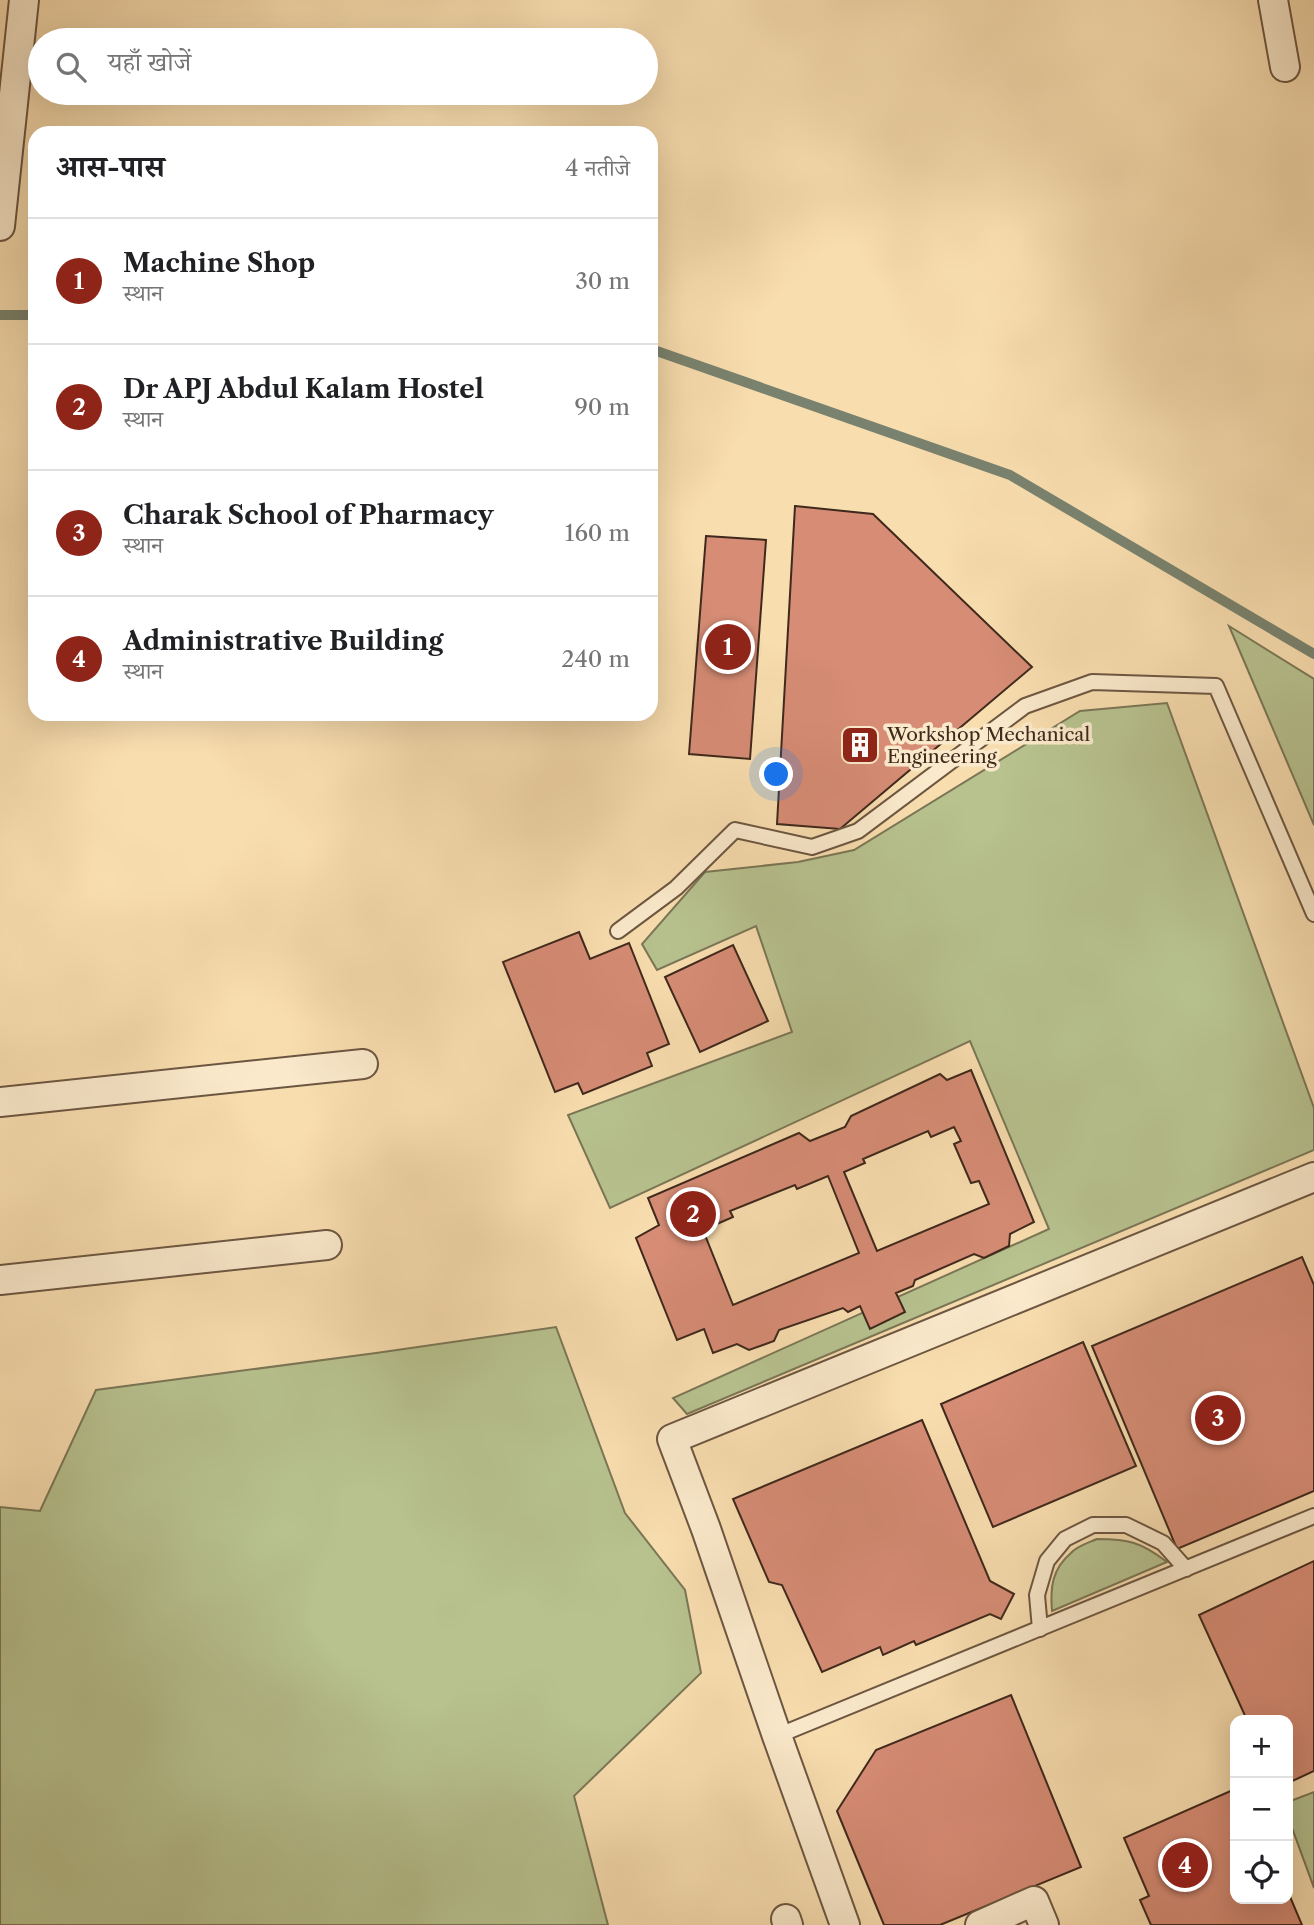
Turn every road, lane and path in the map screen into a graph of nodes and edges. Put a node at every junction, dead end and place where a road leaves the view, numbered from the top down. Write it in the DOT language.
graph roads {
  1 [pos="24,0"];
  2 [pos="1273,0"];
  3 [pos="1285,66"];
  4 [pos="0,226"];
  5 [pos="1314,914"];
  6 [pos="618,931"];
  7 [pos="363,1064"];
  8 [pos="0,1102"];
  9 [pos="1314,1177"];
  10 [pos="327,1245"];
  11 [pos="0,1280"];
  12 [pos="1314,1516"];
  13 [pos="1186,1569"];
  14 [pos="1040,1629"];
  15 [pos="777,1736"];
  16 [pos="845,1925"];
  17 [pos="980,1925"];
  18 [pos="1044,1925"];
  1 -- 4 [label="street"];
  2 -- 3 [label="street"];
  5 -- 6 [label="lane"];
  7 -- 8 [label="street"];
  9 -- 15 [label="street"];
  10 -- 11 [label="street"];
  12 -- 13 [label="lane"];
  13 -- 14 [label="lane"];
  13 -- 14 [label="lane"];
  14 -- 15 [label="lane"];
  15 -- 16 [label="street"];
  17 -- 18 [label="street"];
}
